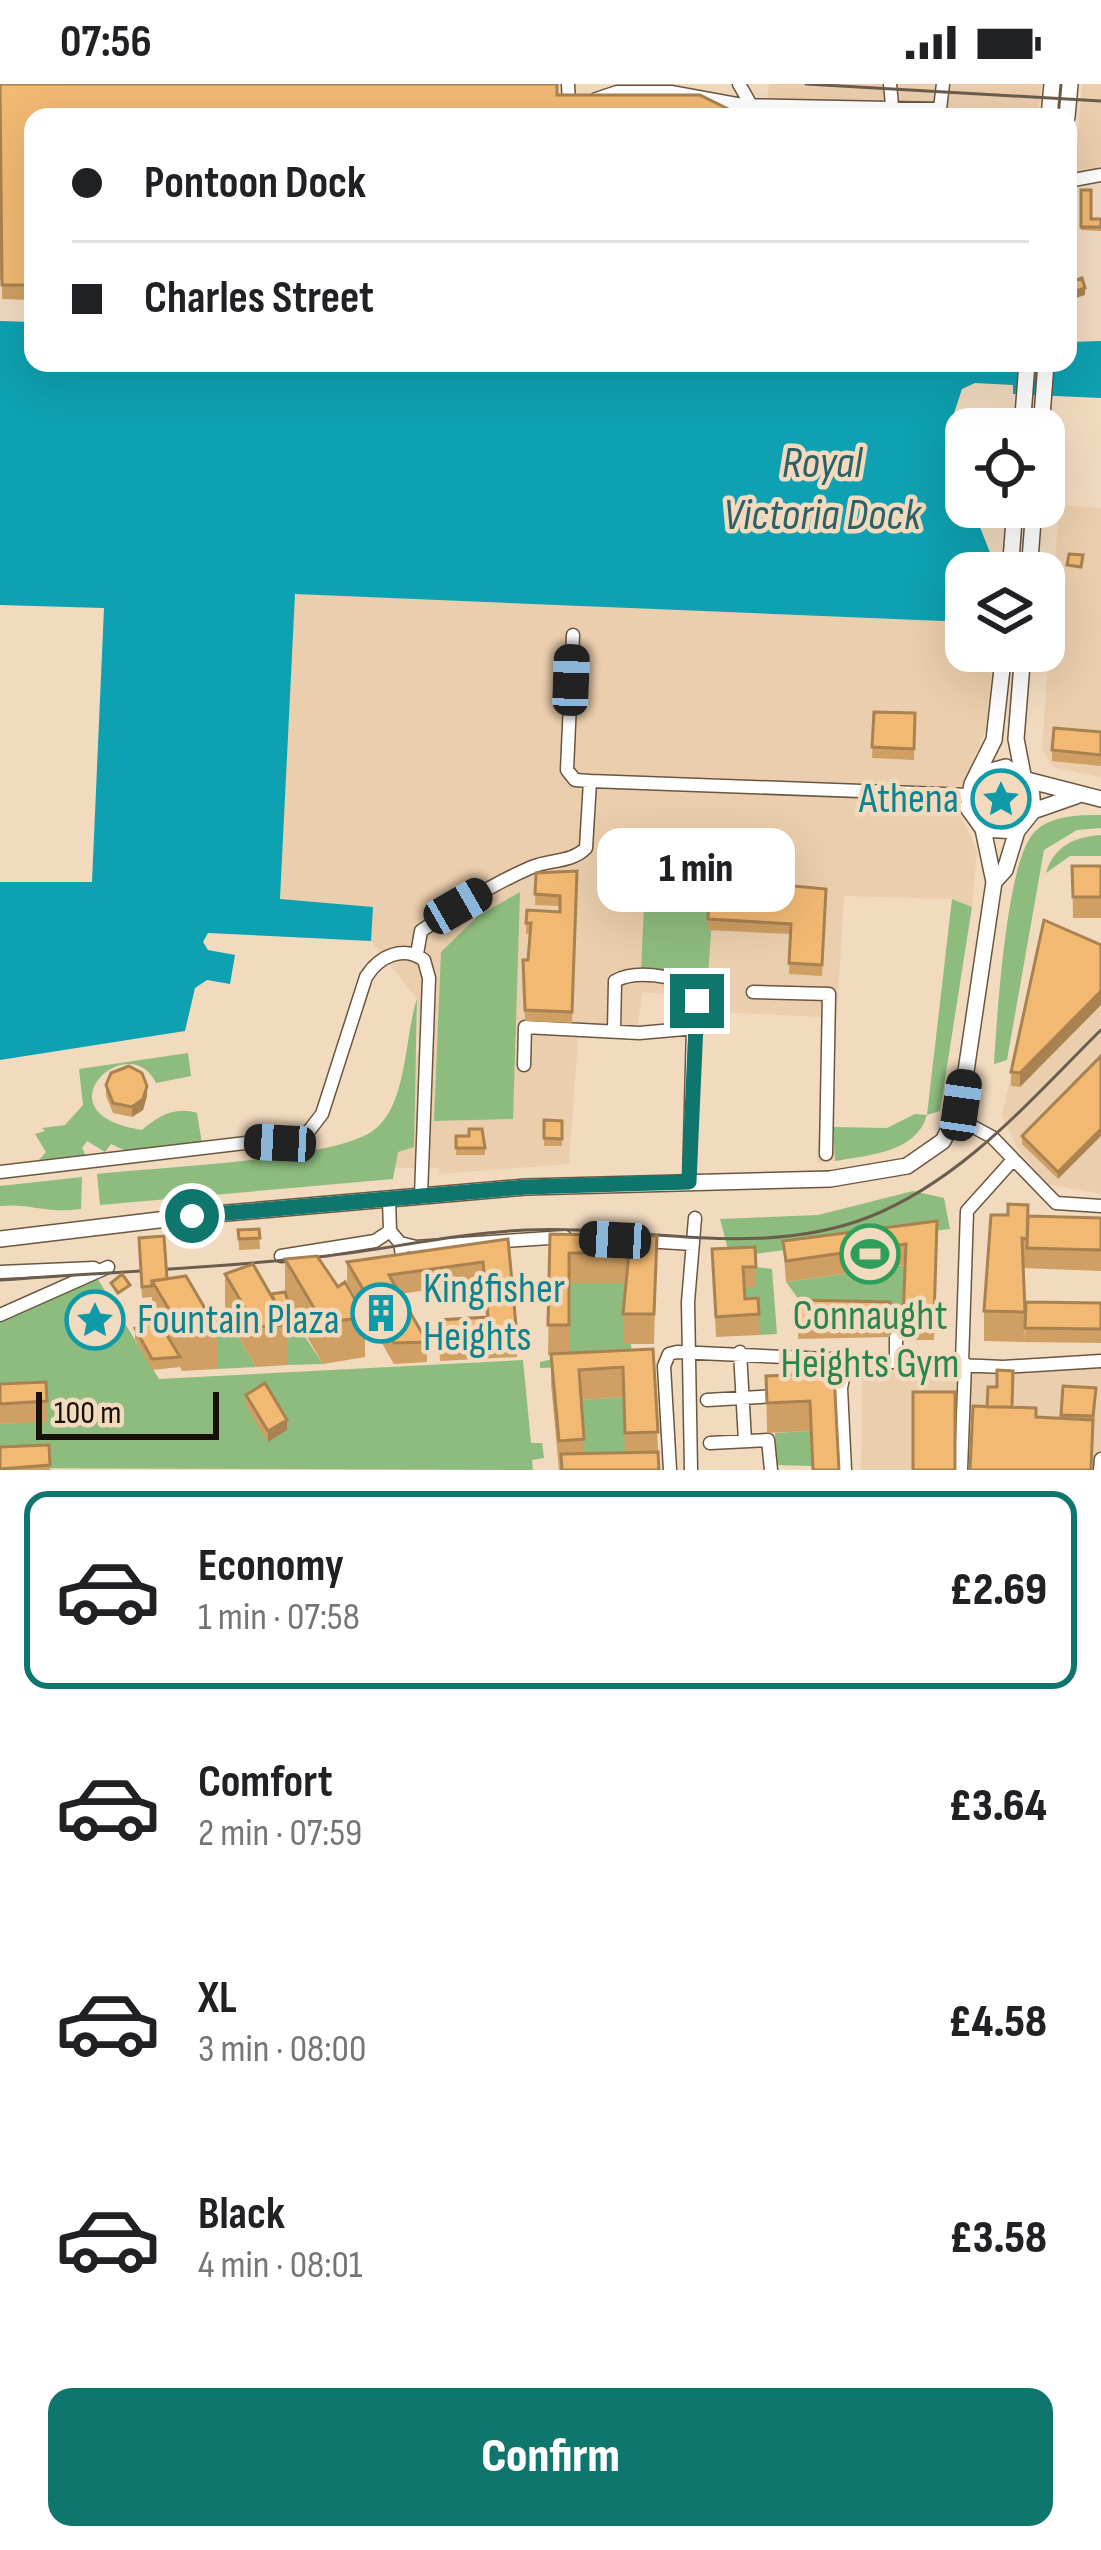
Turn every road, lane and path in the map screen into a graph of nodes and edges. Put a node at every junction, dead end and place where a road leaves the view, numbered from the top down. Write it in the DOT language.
graph roads {
  1 [pos="568,84"];
  2 [pos="677,84"];
  3 [pos="737,84"];
  4 [pos="890,84"];
  5 [pos="693,96"];
  6 [pos="721,98"];
  7 [pos="892,105"];
  8 [pos="743,108"];
  9 [pos="821,108"];
  10 [pos="910,108"];
  11 [pos="1026,372"];
  12 [pos="1045,372"];
  13 [pos="1024,408"];
  14 [pos="1043,408"];
  15 [pos="572,635"];
  16 [pos="1002,672"];
  17 [pos="1021,672"];
  18 [pos="980,774"];
  19 [pos="1025,777"];
  20 [pos="590,781"];
  21 [pos="968,795"];
  22 [pos="1076,796"];
  23 [pos="1101,799"];
  24 [pos="1033,811"];
  25 [pos="983,829"];
  26 [pos="1017,831"];
  27 [pos="994,882"];
  28 [pos="417,955"];
  29 [pos="753,992"];
  30 [pos="696,1028"];
  31 [pos="614,1030"];
  32 [pos="524,1065"];
  33 [pos="957,1118"];
  34 [pos="826,1154"];
  35 [pos="1011,1162"];
  36 [pos="0,1172"];
  37 [pos="689,1182"];
  38 [pos="421,1196"];
  39 [pos="389,1199"];
  40 [pos="1101,1206"];
  41 [pos="694,1218"];
  42 [pos="390,1231"];
  43 [pos="585,1238"];
  44 [pos="0,1239"];
  45 [pos="631,1240"];
  46 [pos="400,1243"];
  47 [pos="692,1249"];
  48 [pos="328,1250"];
  49 [pos="280,1256"];
  50 [pos="311,1268"];
  51 [pos="0,1272"];
  52 [pos="405,1275"];
  53 [pos="0,1315"];
  54 [pos="896,1337"];
  55 [pos="690,1351"];
  56 [pos="740,1352"];
  57 [pos="787,1353"];
  58 [pos="847,1359"];
  59 [pos="896,1361"];
  60 [pos="1101,1361"];
  61 [pos="963,1363"];
  62 [pos="796,1377"];
  63 [pos="776,1396"];
  64 [pos="743,1398"];
  65 [pos="707,1400"];
  66 [pos="745,1441"];
  67 [pos="710,1443"];
  68 [pos="1101,1459"];
  69 [pos="670,1470"];
  70 [pos="692,1470"];
  71 [pos="771,1470"];
  72 [pos="845,1470"];
  73 [pos="961,1470"];
  74 [pos="1100,1470"];
  1 -- 5 [label="street"];
  2 -- 5 [label="street"];
  3 -- 6 [label="street"];
  4 -- 7 [label="street"];
  5 -- 6 [label="street"];
  6 -- 8 [label="street"];
  7 -- 9 [label="street"];
  7 -- 10 [label="street"];
  11 -- 13 [label="main road"];
  12 -- 14 [label="main road"];
  15 -- 20 [label="street"];
  16 -- 18 [label="main road"];
  17 -- 19 [label="main road"];
  18 -- 19 [label="main road"];
  18 -- 21 [label="main road"];
  19 -- 22 [label="main road"];
  19 -- 24 [label="main road"];
  20 -- 21 [label="street"];
  20 -- 28 [label="street"];
  21 -- 25 [label="main road"];
  22 -- 23 [label="main road"];
  22 -- 24 [label="main road"];
  24 -- 26 [label="main road"];
  25 -- 26 [label="main road"];
  25 -- 27 [label="main road"];
  26 -- 27 [label="main road"];
  27 -- 33 [label="main road"];
  28 -- 36 [label="street"];
  28 -- 38 [label="street"];
  29 -- 34 [label="street"];
  30 -- 31 [label="street"];
  30 -- 31 [label="street"];
  30 -- 37 [label="street"];
  31 -- 32 [label="street"];
  33 -- 35 [label="street"];
  33 -- 37 [label="main road"];
  35 -- 40 [label="street"];
  35 -- 61 [label="street"];
  37 -- 38 [label="main road"];
  38 -- 39 [label="main road"];
  39 -- 42 [label="street"];
  39 -- 44 [label="main road"];
  41 -- 47 [label="street"];
  42 -- 46 [label="street"];
  42 -- 48 [label="street"];
  43 -- 46 [label="street"];
  45 -- 47 [label="street"];
  46 -- 52 [label="street"];
  47 -- 55 [label="street"];
  48 -- 49 [label="street"];
  48 -- 50 [label="street"];
  51 -- 53 [label="street"];
  54 -- 59 [label="street"];
  55 -- 56 [label="street"];
  55 -- 69 [label="street"];
  55 -- 70 [label="street"];
  56 -- 57 [label="street"];
  56 -- 64 [label="street"];
  57 -- 58 [label="street"];
  57 -- 62 [label="street"];
  58 -- 59 [label="street"];
  58 -- 72 [label="street"];
  59 -- 61 [label="street"];
  60 -- 61 [label="street"];
  61 -- 73 [label="street"];
  63 -- 64 [label="street"];
  64 -- 65 [label="street"];
  64 -- 66 [label="street"];
  66 -- 67 [label="street"];
  66 -- 71 [label="street"];
  68 -- 74 [label="street"];
}
